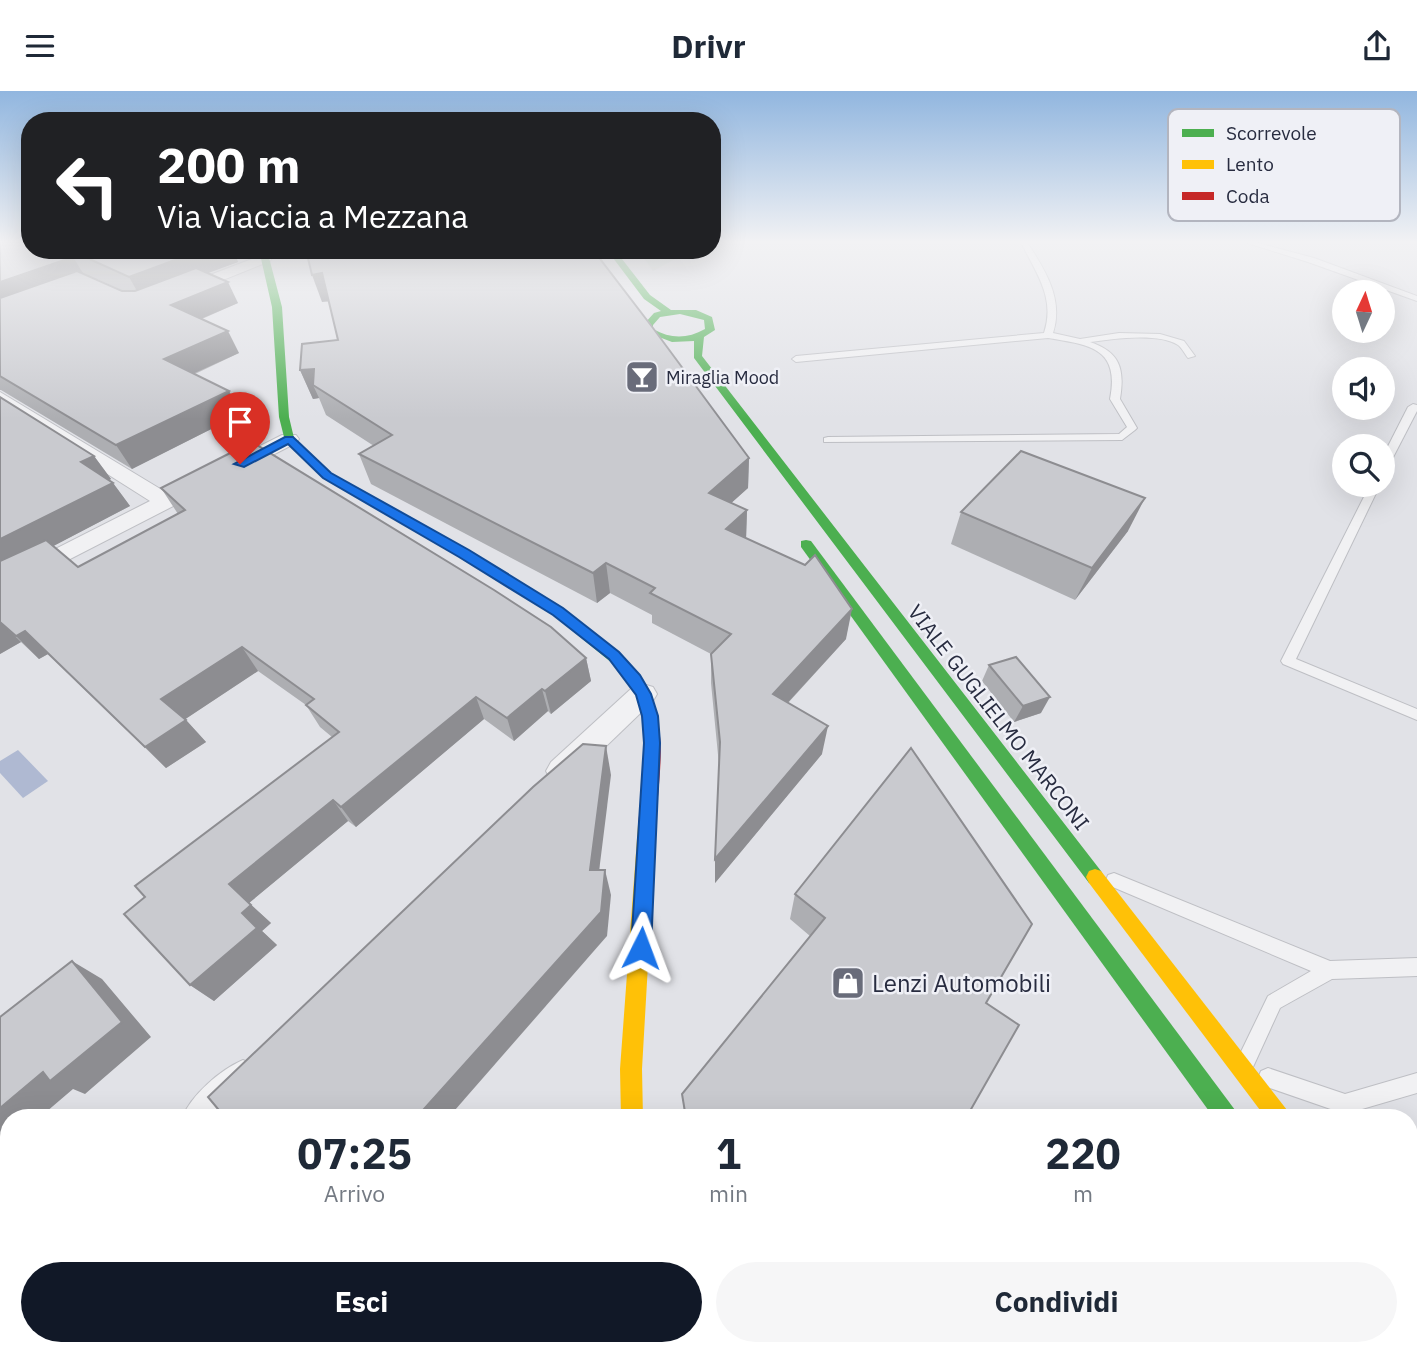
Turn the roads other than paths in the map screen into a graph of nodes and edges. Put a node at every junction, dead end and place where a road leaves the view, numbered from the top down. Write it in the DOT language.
graph roads {
  1 [pos="276,301"];
  2 [pos="630,301"];
  3 [pos="653,301"];
  4 [pos="1052,301"];
  5 [pos="668,312"];
  6 [pos="641,316"];
  7 [pos="1048,335"];
  8 [pos="699,337"];
  9 [pos="663,339"];
  10 [pos="1079,341"];
  11 [pos="1191,356"];
  12 [pos="796,359"];
  13 [pos="671,360"];
  14 [pos="0,398"];
  15 [pos="1417,408"];
  16 [pos="289,439"];
  17 [pos="828,440"];
  18 [pos="1395,443"];
  19 [pos="1369,497"];
  20 [pos="167,502"];
  21 [pos="799,534"];
  22 [pos="0,587"];
  23 [pos="643,694"];
  24 [pos="1417,715"];
  25 [pos="539,793"];
  26 [pos="1089,868"];
  27 [pos="1417,967"];
  28 [pos="1330,969"];
  29 [pos="263,1061"];
  30 [pos="1242,1069"];
  31 [pos="1417,1083"];
  32 [pos="212,1109"];
  33 [pos="632,1109"];
  34 [pos="1220,1109"];
  35 [pos="1272,1109"];
  1 -- 16 [label="main road"];
  2 -- 6 [label="main road"];
  3 -- 5 [label="main road"];
  4 -- 7 [label="lane"];
  5 -- 6 [label="main road"];
  5 -- 8 [label="main road, VIALE GUGLIELMO MARCONI"];
  6 -- 9 [label="main road"];
  7 -- 10 [label="lane"];
  7 -- 12 [label="lane"];
  8 -- 9 [label="main road"];
  8 -- 26 [label="main road, VIALE GUGLIELMO MARCONI"];
  9 -- 13 [label="main road"];
  10 -- 11 [label="lane"];
  10 -- 17 [label="lane"];
  14 -- 20 [label="street"];
  15 -- 18 [label="lane"];
  16 -- 20 [label="street"];
  16 -- 23 [label="main road"];
  19 -- 24 [label="lane"];
  20 -- 22 [label="street"];
  21 -- 34 [label="main road"];
  23 -- 25 [label="street"];
  23 -- 33 [label="main road"];
  26 -- 28 [label="lane"];
  26 -- 30 [label="main road, VIALE GUGLIELMO MARCONI"];
  27 -- 28 [label="lane"];
  28 -- 30 [label="lane"];
  29 -- 32 [label="street"];
  30 -- 31 [label="lane"];
  30 -- 35 [label="main road, VIALE GUGLIELMO MARCONI"];
}
